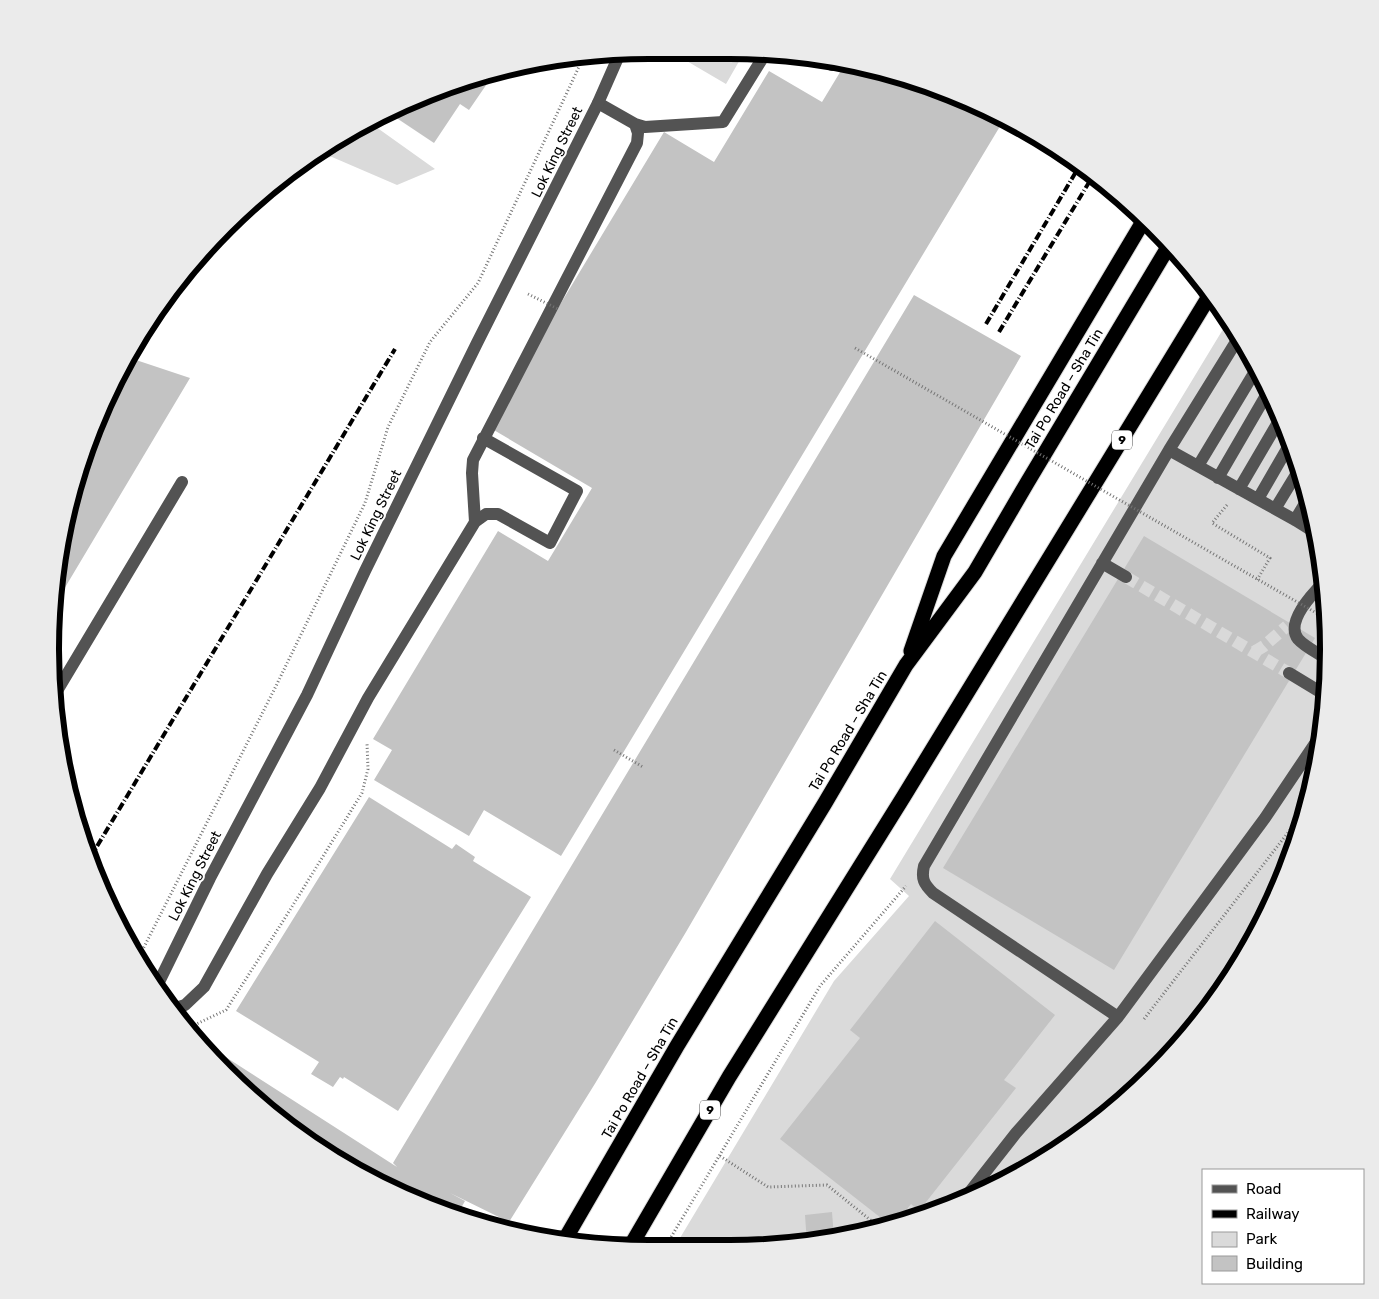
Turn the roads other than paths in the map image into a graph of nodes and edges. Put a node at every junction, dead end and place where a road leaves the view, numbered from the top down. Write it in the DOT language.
graph roads {
  1 [pos="617,60"];
  2 [pos="762,60"];
  3 [pos="598,103"];
  4 [pos="635,124"];
  5 [pos="657,128"];
  6 [pos="637,143"];
  7 [pos="1141,226"];
  8 [pos="1166,251"];
  9 [pos="1206,301"];
  10 [pos="1235,343"];
  11 [pos="1252,376"];
  12 [pos="1264,399"];
  13 [pos="1276,426"];
  14 [pos="483,438"];
  15 [pos="1169,450"];
  16 [pos="1285,450"];
  17 [pos="1198,466"];
  18 [pos="1218,478"];
  19 [pos="1294,478"];
  20 [pos="182,482"];
  21 [pos="1240,489"];
  22 [pos="1258,499"];
  23 [pos="1303,507"];
  24 [pos="1275,509"];
  25 [pos="1295,520"];
  26 [pos="476,522"];
  27 [pos="1307,528"];
  28 [pos="1102,563"];
  29 [pos="1126,577"];
  30 [pos="1317,589"];
  31 [pos="1297,615"];
  32 [pos="1287,626"];
  33 [pos="1320,654"];
  34 [pos="906,666"];
  35 [pos="1289,673"];
  36 [pos="60,686"];
  37 [pos="1319,691"];
  38 [pos="1312,749"];
  39 [pos="160,980"];
  40 [pos="179,1007"];
  41 [pos="1118,1017"];
  42 [pos="974,1187"];
  43 [pos="568,1234"];
  44 [pos="634,1240"];
  1 -- 3 [label="street, Lok King Street, bridge"];
  2 -- 5 [label="street"];
  3 -- 4 [label="street"];
  3 -- 39 [label="street, Lok King Street, bridge"];
  4 -- 5 [label="street"];
  4 -- 6 [label="street"];
  5 -- 6 [label="street"];
  6 -- 14 [label="street"];
  7 -- 34 [label="highway"];
  8 -- 34 [label="highway, Tai Po Road – Sha Tin"];
  9 -- 44 [label="highway, 9"];
  10 -- 15 [label="street"];
  11 -- 17 [label="street"];
  12 -- 18 [label="street"];
  13 -- 21 [label="street"];
  14 -- 26 [label="street"];
  14 -- 26 [label="street"];
  15 -- 17 [label="street"];
  15 -- 28 [label="street"];
  16 -- 22 [label="street"];
  17 -- 18 [label="street"];
  18 -- 21 [label="street"];
  19 -- 24 [label="street"];
  20 -- 36 [label="street"];
  21 -- 22 [label="street"];
  22 -- 24 [label="street"];
  23 -- 25 [label="street"];
  24 -- 25 [label="street"];
  25 -- 27 [label="street"];
  26 -- 40 [label="street"];
  28 -- 29 [label="street"];
  28 -- 41 [label="street"];
  30 -- 31 [label="street"];
  31 -- 32 [label="street"];
  31 -- 33 [label="street"];
  34 -- 43 [label="highway, Tai Po Road – Sha Tin"];
  35 -- 37 [label="street"];
  38 -- 41 [label="street"];
  41 -- 42 [label="street"];
}
